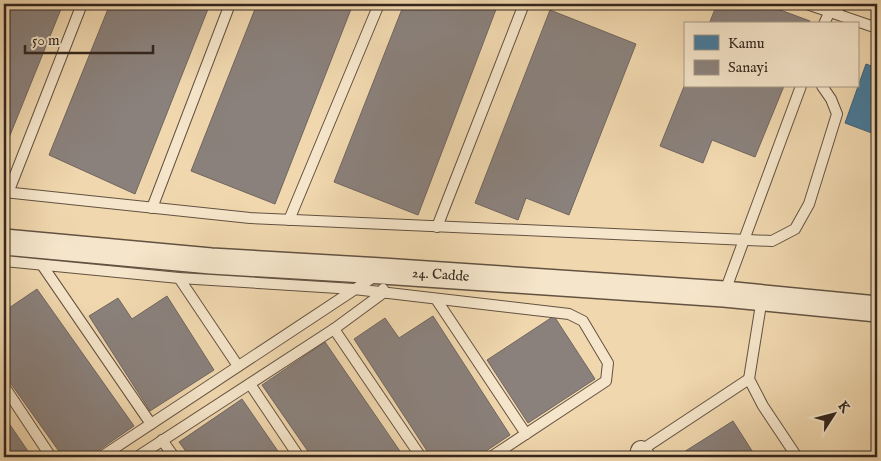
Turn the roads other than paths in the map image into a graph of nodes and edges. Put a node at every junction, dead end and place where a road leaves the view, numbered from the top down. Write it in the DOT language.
graph roads {
  1 [pos="82,4"];
  2 [pos="230,4"];
  3 [pos="379,4"];
  4 [pos="524,4"];
  5 [pos="807,4"];
  6 [pos="844,4"];
  7 [pos="828,8"];
  8 [pos="824,22"];
  9 [pos="877,28"];
  10 [pos="800,88"];
  11 [pos="823,88"];
  12 [pos="6,192"];
  13 [pos="152,208"];
  14 [pos="289,220"];
  15 [pos="437,227"];
  16 [pos="744,240"];
  17 [pos="4,242"];
  18 [pos="4,261"];
  19 [pos="42,265"];
  20 [pos="179,278"];
  21 [pos="383,282"];
  22 [pos="354,289"];
  23 [pos="724,294"];
  24 [pos="762,297"];
  25 [pos="436,299"];
  26 [pos="877,309"];
  27 [pos="334,329"];
  28 [pos="238,366"];
  29 [pos="749,379"];
  30 [pos="250,384"];
  31 [pos="4,386"];
  32 [pos="151,424"];
  33 [pos="526,434"];
  34 [pos="162,440"];
  35 [pos="639,455"];
  36 [pos="51,457"];
  37 [pos="100,457"];
  38 [pos="137,457"];
  39 [pos="174,457"];
  40 [pos="298,457"];
  41 [pos="421,457"];
  42 [pos="491,457"];
  43 [pos="797,457"];
  1 -- 12 [label="lane"];
  2 -- 13 [label="lane"];
  3 -- 14 [label="lane"];
  4 -- 15 [label="lane"];
  5 -- 7 [label="lane"];
  6 -- 7 [label="lane"];
  7 -- 8 [label="lane"];
  7 -- 9 [label="lane"];
  10 -- 16 [label="lane"];
  11 -- 16 [label="lane"];
  12 -- 13 [label="lane"];
  13 -- 14 [label="lane"];
  14 -- 15 [label="lane"];
  15 -- 16 [label="lane"];
  16 -- 23 [label="lane"];
  17 -- 21 [label="street, 24. Cadde"];
  18 -- 19 [label="lane"];
  19 -- 20 [label="lane"];
  19 -- 32 [label="lane"];
  20 -- 22 [label="lane"];
  20 -- 28 [label="lane"];
  21 -- 22 [label="lane"];
  21 -- 22 [label="lane"];
  21 -- 23 [label="street, 24. Cadde"];
  21 -- 25 [label="lane"];
  21 -- 27 [label="lane"];
  22 -- 28 [label="lane"];
  23 -- 24 [label="street, 24. Cadde"];
  24 -- 26 [label="street, 24. Cadde"];
  24 -- 29 [label="lane"];
  25 -- 33 [label="lane"];
  25 -- 33 [label="lane"];
  27 -- 30 [label="lane"];
  27 -- 41 [label="lane"];
  28 -- 32 [label="lane"];
  29 -- 35 [label="lane"];
  29 -- 43 [label="lane"];
  30 -- 34 [label="lane"];
  30 -- 40 [label="lane"];
  31 -- 36 [label="lane"];
  32 -- 37 [label="lane"];
  33 -- 42 [label="lane"];
  34 -- 38 [label="lane"];
  34 -- 39 [label="lane"];
}
